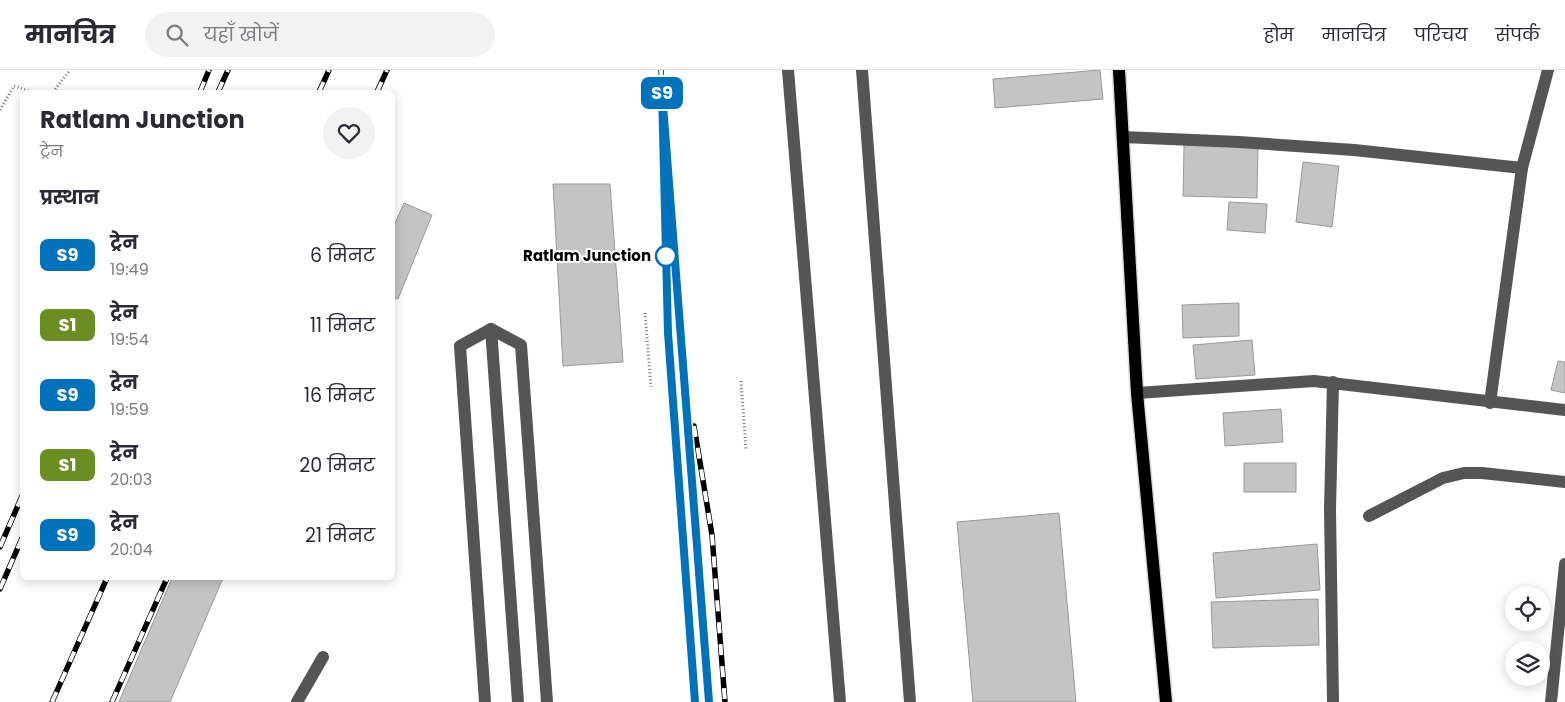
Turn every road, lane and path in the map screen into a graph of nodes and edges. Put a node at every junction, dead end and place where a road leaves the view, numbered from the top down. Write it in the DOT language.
graph roads {
  1 [pos="70,70"];
  2 [pos="788,70"];
  3 [pos="862,70"];
  4 [pos="1119,70"];
  5 [pos="1548,70"];
  6 [pos="27,90"];
  7 [pos="55,90"];
  8 [pos="0,110"];
  9 [pos="1123,136"];
  10 [pos="1522,168"];
  11 [pos="645,313"];
  12 [pos="491,329"];
  13 [pos="741,381"];
  14 [pos="1333,382"];
  15 [pos="651,387"];
  16 [pos="1137,393"];
  17 [pos="1490,402"];
  18 [pos="1565,410"];
  19 [pos="746,449"];
  20 [pos="1565,482"];
  21 [pos="1369,516"];
  22 [pos="1565,564"];
  23 [pos="1562,617"];
  24 [pos="323,657"];
  25 [pos="297,702"];
  26 [pos="485,702"];
  27 [pos="518,702"];
  28 [pos="547,702"];
  29 [pos="840,702"];
  30 [pos="910,702"];
  31 [pos="1166,702"];
  32 [pos="1333,702"];
  33 [pos="1552,702"];
  1 -- 7 [label="path"];
  2 -- 29 [label="street"];
  3 -- 30 [label="street"];
  4 -- 9 [label="main road"];
  5 -- 10 [label="street"];
  6 -- 8 [label="path"];
  9 -- 10 [label="street"];
  9 -- 16 [label="main road"];
  10 -- 17 [label="street"];
  11 -- 15 [label="path"];
  12 -- 26 [label="street"];
  12 -- 27 [label="street"];
  12 -- 28 [label="street"];
  13 -- 19 [label="path"];
  14 -- 16 [label="street"];
  14 -- 17 [label="street"];
  14 -- 32 [label="street"];
  16 -- 31 [label="main road"];
  17 -- 18 [label="street"];
  20 -- 21 [label="street"];
  22 -- 23 [label="street"];
  23 -- 33 [label="street"];
  24 -- 25 [label="street"];
}
